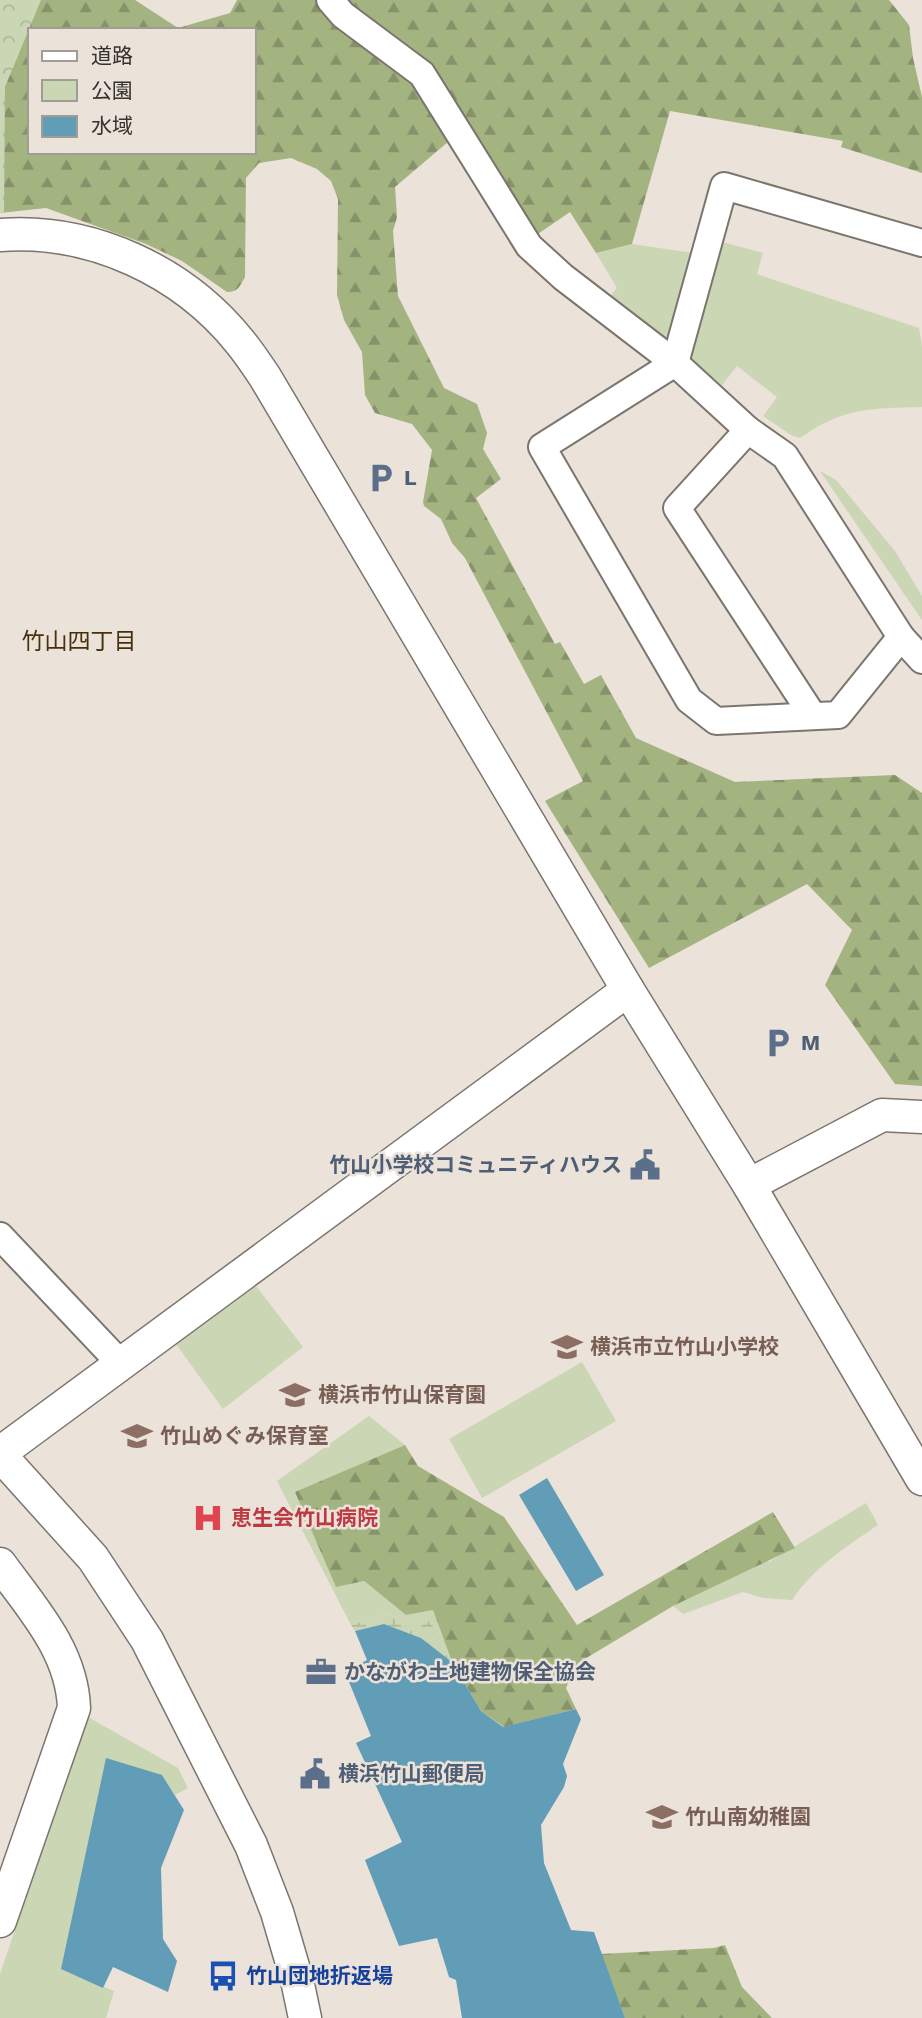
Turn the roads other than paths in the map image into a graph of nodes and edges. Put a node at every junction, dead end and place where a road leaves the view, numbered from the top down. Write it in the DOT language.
graph roads {
  1 [pos="330,0"];
  2 [pos="0,235"];
  3 [pos="922,243"];
  4 [pos="675,363"];
  5 [pos="748,430"];
  6 [pos="901,637"];
  7 [pos="922,660"];
  8 [pos="813,716"];
  9 [pos="628,990"];
  10 [pos="922,1117"];
  11 [pos="750,1185"];
  12 [pos="0,1236"];
  13 [pos="120,1363"];
  14 [pos="0,1454"];
  15 [pos="922,1479"];
  16 [pos="0,1564"];
  17 [pos="0,1921"];
  18 [pos="305,2018"];
  1 -- 4 [label="street"];
  2 -- 9 [label="street"];
  3 -- 4 [label="street"];
  4 -- 5 [label="street"];
  4 -- 8 [label="street"];
  5 -- 6 [label="street"];
  5 -- 8 [label="street"];
  6 -- 7 [label="street"];
  6 -- 8 [label="street"];
  9 -- 11 [label="street"];
  9 -- 13 [label="street"];
  10 -- 11 [label="street"];
  11 -- 15 [label="street"];
  12 -- 13 [label="street"];
  13 -- 14 [label="street"];
  14 -- 18 [label="street"];
  16 -- 17 [label="street"];
}
